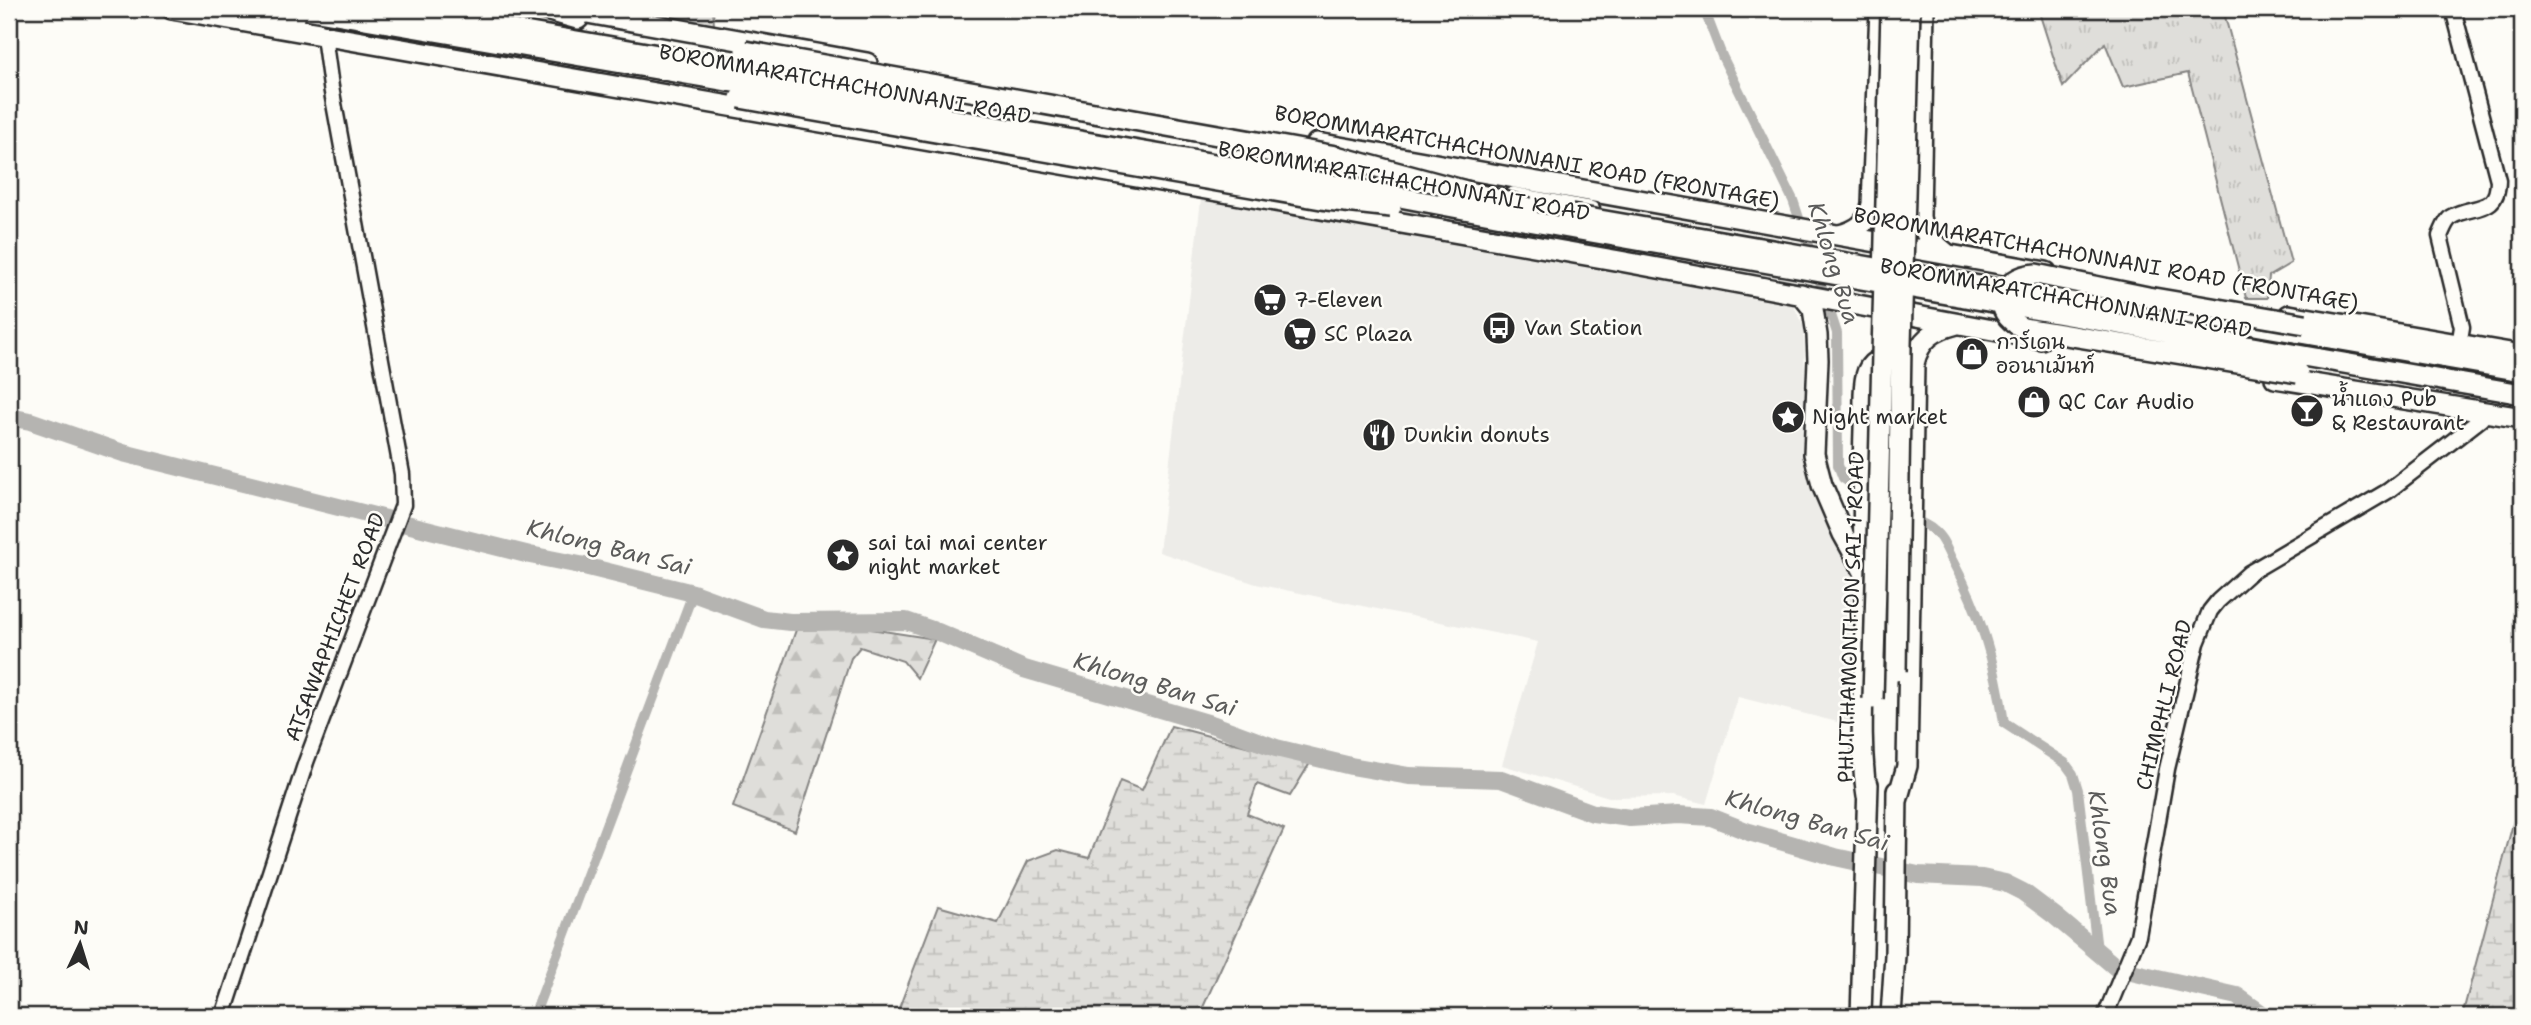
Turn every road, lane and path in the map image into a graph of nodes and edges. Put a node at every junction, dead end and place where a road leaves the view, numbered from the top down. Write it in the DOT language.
graph roads {
  1 [pos="172,9"];
  2 [pos="254,9"];
  3 [pos="270,9"];
  4 [pos="277,9"];
  5 [pos="306,9"];
  6 [pos="391,9"];
  7 [pos="437,9"];
  8 [pos="542,9"];
  9 [pos="565,9"];
  10 [pos="1880,9"];
  11 [pos="1891,9"];
  12 [pos="1910,9"];
  13 [pos="1924,9"];
  14 [pos="2453,9"];
  15 [pos="324,36"];
  16 [pos="435,55"];
  17 [pos="1873,187"];
  18 [pos="1920,190"];
  19 [pos="1528,214"];
  20 [pos="1819,240"];
  21 [pos="1948,255"];
  22 [pos="1801,294"];
  23 [pos="1958,324"];
  24 [pos="2459,345"];
  25 [pos="2522,355"];
  26 [pos="2522,371"];
  27 [pos="2522,381"];
  28 [pos="1913,384"];
  29 [pos="2522,394"];
  30 [pos="2522,402"];
  31 [pos="2465,408"];
  32 [pos="2485,412"];
  33 [pos="2522,418"];
  34 [pos="1864,571"];
  35 [pos="1867,796"];
  36 [pos="1897,801"];
  37 [pos="223,1016"];
  38 [pos="1861,1016"];
  39 [pos="1891,1016"];
  40 [pos="2105,1016"];
  1 -- 15 [label="main road"];
  2 -- 3 [label="main road"];
  4 -- 30 [label="main road, BOROMMARATCHACHONNANI ROAD"];
  5 -- 19 [label="main road, bridge"];
  6 -- 19 [label="main road, bridge"];
  7 -- 20 [label="main road, BOROMMARATCHACHONNANI ROAD"];
  8 -- 19 [label="main road, bridge"];
  9 -- 20 [label="main road, BOROMMARATCHACHONNANI ROAD (FRONTAGE)"];
  10 -- 17 [label="main road"];
  11 -- 35 [label="main road, PHUTTHAMONTHON SAI 1 ROAD, bridge"];
  12 -- 36 [label="main road, PHUTTHAMONTHON SAI 1 ROAD, bridge"];
  13 -- 18 [label="main road"];
  14 -- 24 [label="street"];
  15 -- 16 [label="main road"];
  15 -- 37 [label="street, ATSAWAPHICHET ROAD"];
  16 -- 19 [label="main road, bridge"];
  16 -- 22 [label="main road"];
  17 -- 18 [label="main road"];
  17 -- 20 [label="main road"];
  18 -- 21 [label="main road"];
  19 -- 27 [label="main road, bridge"];
  19 -- 29 [label="main road, bridge"];
  20 -- 21 [label="main road, BOROMMARATCHACHONNANI ROAD (FRONTAGE)"];
  20 -- 26 [label="main road, BOROMMARATCHACHONNANI ROAD"];
  21 -- 24 [label="main road, BOROMMARATCHACHONNANI ROAD (FRONTAGE)"];
  22 -- 23 [label="main road"];
  22 -- 34 [label="main road"];
  23 -- 28 [label="main road"];
  23 -- 31 [label="main road"];
  24 -- 25 [label="main road, BOROMMARATCHACHONNANI ROAD (FRONTAGE)"];
  24 -- 31 [label="main road, bridge"];
  28 -- 34 [label="main road"];
  28 -- 36 [label="main road"];
  31 -- 32 [label="main road"];
  32 -- 33 [label="main road"];
  32 -- 40 [label="street, CHIMPHLI ROAD"];
  34 -- 35 [label="main road"];
  35 -- 38 [label="main road, PHUTTHAMONTHON SAI 1 ROAD"];
  36 -- 39 [label="main road, PHUTTHAMONTHON SAI 1 ROAD"];
}
